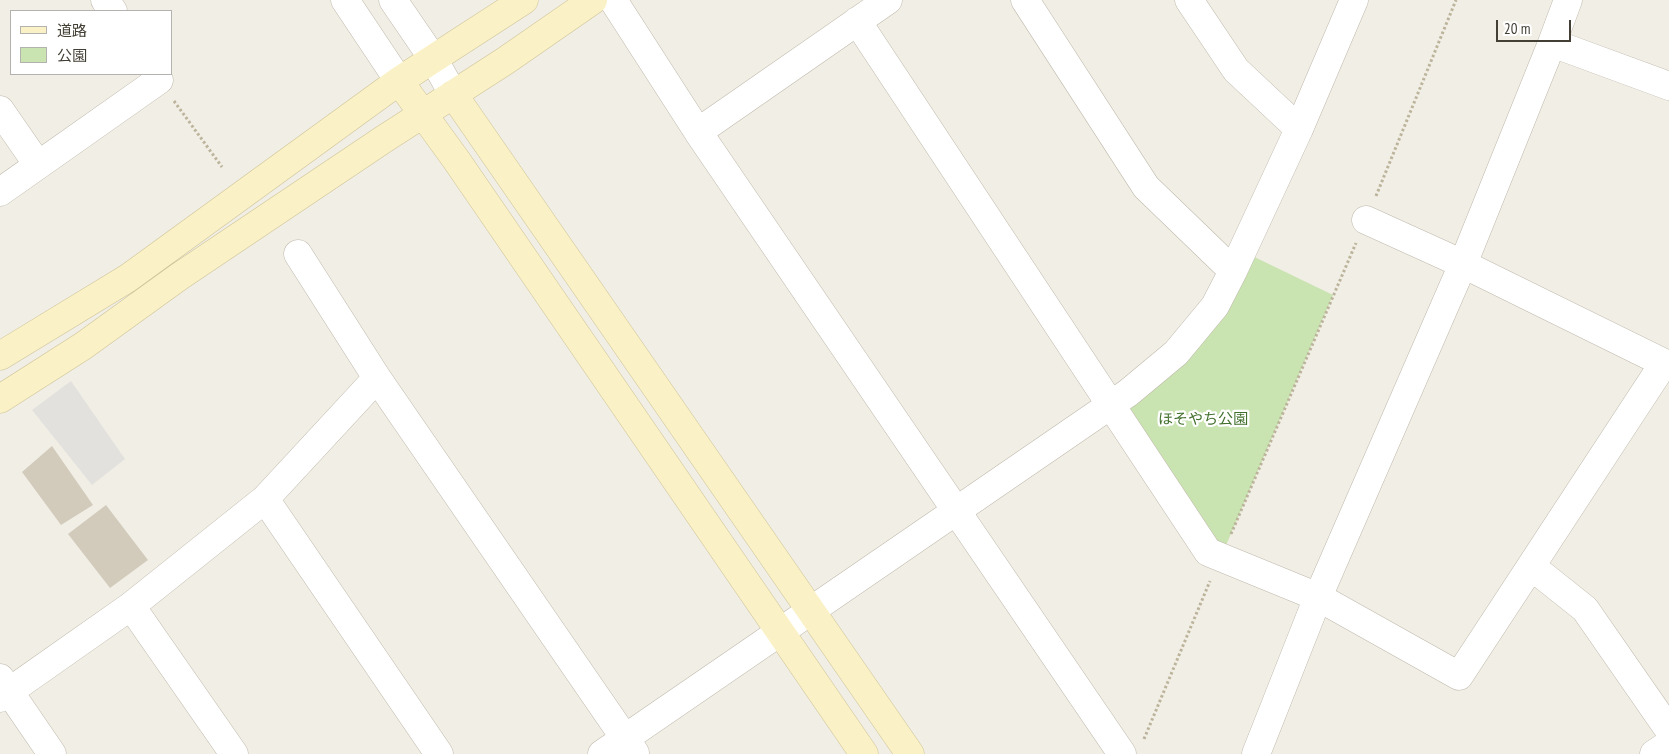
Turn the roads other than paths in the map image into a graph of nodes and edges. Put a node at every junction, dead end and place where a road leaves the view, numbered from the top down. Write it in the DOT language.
graph roads {
  1 [pos="345,0"];
  2 [pos="393,0"];
  3 [pos="524,0"];
  4 [pos="592,0"];
  5 [pos="613,0"];
  6 [pos="888,0"];
  7 [pos="1024,0"];
  8 [pos="1189,0"];
  9 [pos="1354,0"];
  10 [pos="1568,0"];
  11 [pos="857,21"];
  12 [pos="1552,43"];
  13 [pos="434,60"];
  14 [pos="157,77"];
  15 [pos="399,82"];
  16 [pos="1669,86"];
  17 [pos="453,94"];
  18 [pos="0,110"];
  19 [pos="424,114"];
  20 [pos="1299,129"];
  21 [pos="698,132"];
  22 [pos="38,165"];
  23 [pos="0,192"];
  24 [pos="1366,220"];
  25 [pos="298,254"];
  26 [pos="1463,264"];
  27 [pos="1233,271"];
  28 [pos="0,356"];
  29 [pos="377,378"];
  30 [pos="0,399"];
  31 [pos="1110,406"];
  32 [pos="265,498"];
  33 [pos="957,510"];
  34 [pos="1531,566"];
  35 [pos="1318,597"];
  36 [pos="131,606"];
  37 [pos="810,610"];
  38 [pos="779,632"];
  39 [pos="3,690"];
  40 [pos="1669,730"];
  41 [pos="1669,744"];
  42 [pos="631,746"];
  43 [pos="1131,750"];
  44 [pos="52,754"];
  45 [pos="234,754"];
  46 [pos="439,754"];
  47 [pos="602,754"];
  48 [pos="864,754"];
  49 [pos="910,754"];
  50 [pos="1256,754"];
  51 [pos="1654,754"];
  1 -- 15 [label="street"];
  2 -- 13 [label="street"];
  3 -- 13 [label="street"];
  4 -- 17 [label="street"];
  5 -- 21 [label="street"];
  6 -- 11 [label="street"];
  7 -- 27 [label="street"];
  8 -- 20 [label="street"];
  9 -- 20 [label="street"];
  10 -- 12 [label="street"];
  11 -- 21 [label="street"];
  11 -- 31 [label="street"];
  12 -- 16 [label="street"];
  12 -- 26 [label="street"];
  13 -- 15 [label="street"];
  13 -- 17 [label="street"];
  14 -- 22 [label="street"];
  15 -- 19 [label="street"];
  15 -- 28 [label="street"];
  17 -- 19 [label="street"];
  17 -- 37 [label="street"];
  18 -- 22 [label="street"];
  19 -- 30 [label="street"];
  19 -- 38 [label="street"];
  20 -- 27 [label="street"];
  21 -- 33 [label="street"];
  22 -- 23 [label="street"];
  24 -- 26 [label="street"];
  25 -- 29 [label="street"];
  26 -- 34 [label="street"];
  26 -- 35 [label="street"];
  27 -- 31 [label="street"];
  29 -- 32 [label="street"];
  29 -- 42 [label="street"];
  31 -- 33 [label="street"];
  31 -- 35 [label="street"];
  32 -- 36 [label="street"];
  32 -- 46 [label="street"];
  33 -- 37 [label="street"];
  33 -- 43 [label="street"];
  34 -- 35 [label="street"];
  34 -- 40 [label="street"];
  35 -- 50 [label="street"];
  36 -- 39 [label="street"];
  36 -- 45 [label="street"];
  37 -- 38 [label="street"];
  37 -- 49 [label="street"];
  38 -- 42 [label="street"];
  38 -- 48 [label="street"];
  39 -- 44 [label="street"];
  41 -- 51 [label="street"];
  42 -- 47 [label="street"];
}
